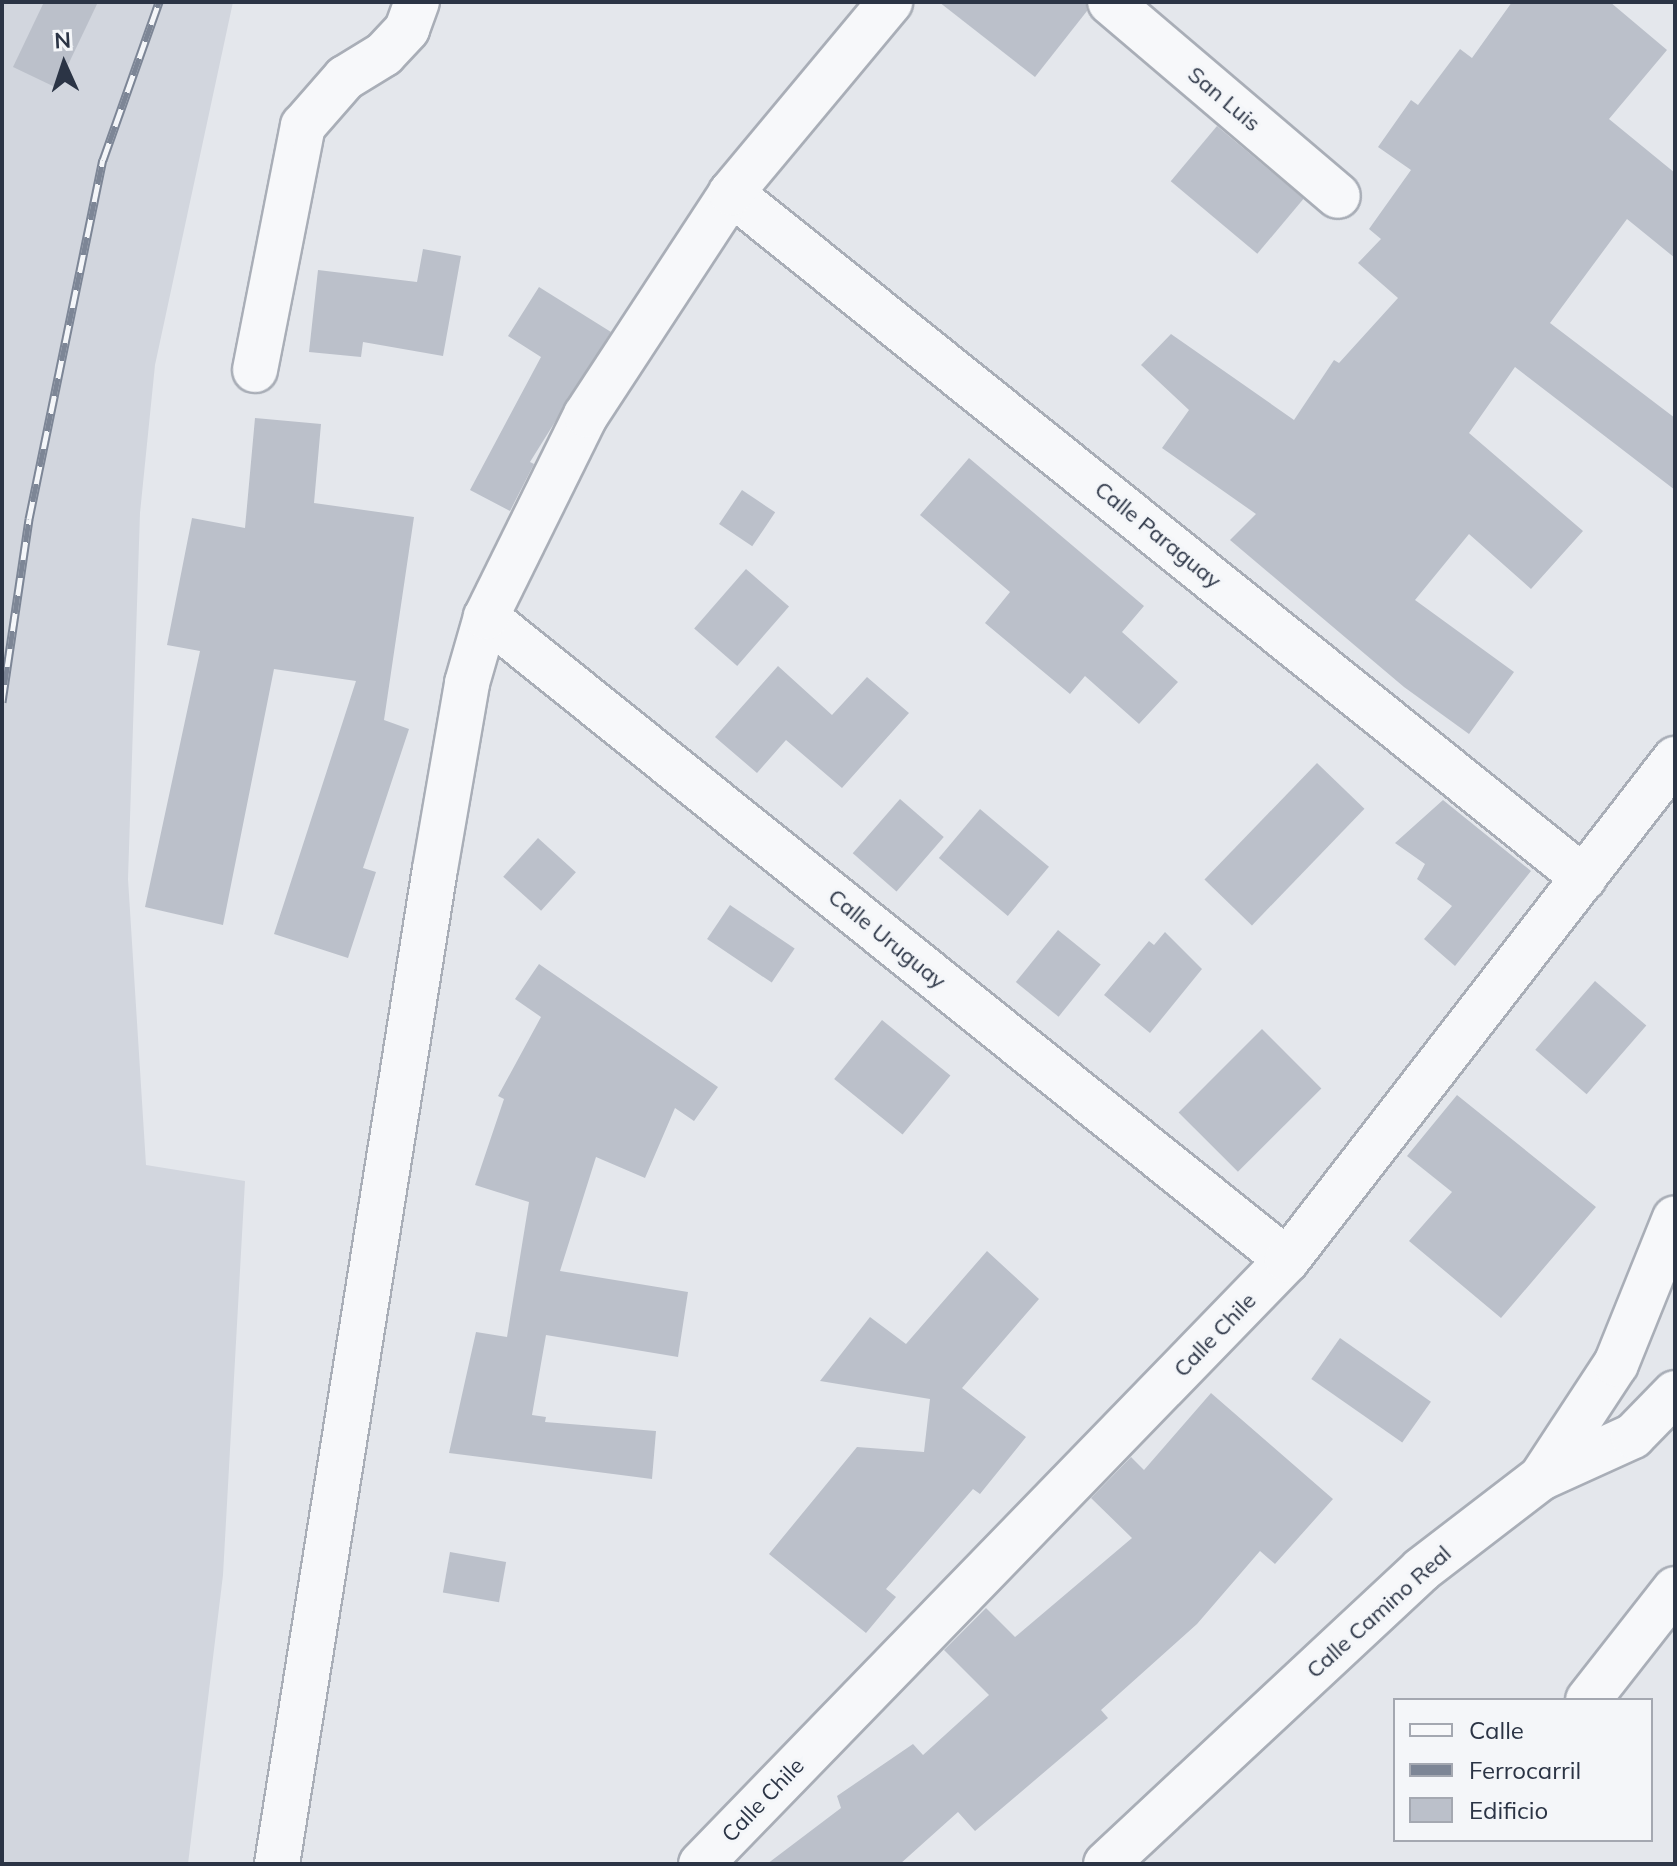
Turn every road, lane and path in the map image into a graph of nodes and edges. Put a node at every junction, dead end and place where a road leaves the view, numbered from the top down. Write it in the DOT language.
graph roads {
  1 [pos="417,2"];
  2 [pos="890,2"];
  3 [pos="1110,2"];
  4 [pos="731,193"];
  5 [pos="1338,196"];
  6 [pos="255,370"];
  7 [pos="486,617"];
  8 [pos="1675,759"];
  9 [pos="1584,878"];
  10 [pos="1675,1218"];
  11 [pos="1287,1260"];
  12 [pos="1675,1393"];
  13 [pos="1541,1478"];
  14 [pos="1675,1589"];
  15 [pos="1590,1698"];
  16 [pos="277,1864"];
  17 [pos="701,1864"];
  18 [pos="1106,1864"];
  1 -- 6 [label="street"];
  2 -- 4 [label="street"];
  3 -- 5 [label="street, San Luis"];
  4 -- 7 [label="street"];
  4 -- 9 [label="street, Calle Paraguay"];
  7 -- 11 [label="street, Calle Uruguay"];
  7 -- 16 [label="street"];
  8 -- 9 [label="street, Calle Chile"];
  9 -- 11 [label="street, Calle Chile"];
  10 -- 13 [label="street"];
  11 -- 17 [label="street, Calle Chile"];
  12 -- 13 [label="street, Calle Camino Real"];
  13 -- 18 [label="street, Calle Camino Real"];
  14 -- 15 [label="street"];
}
